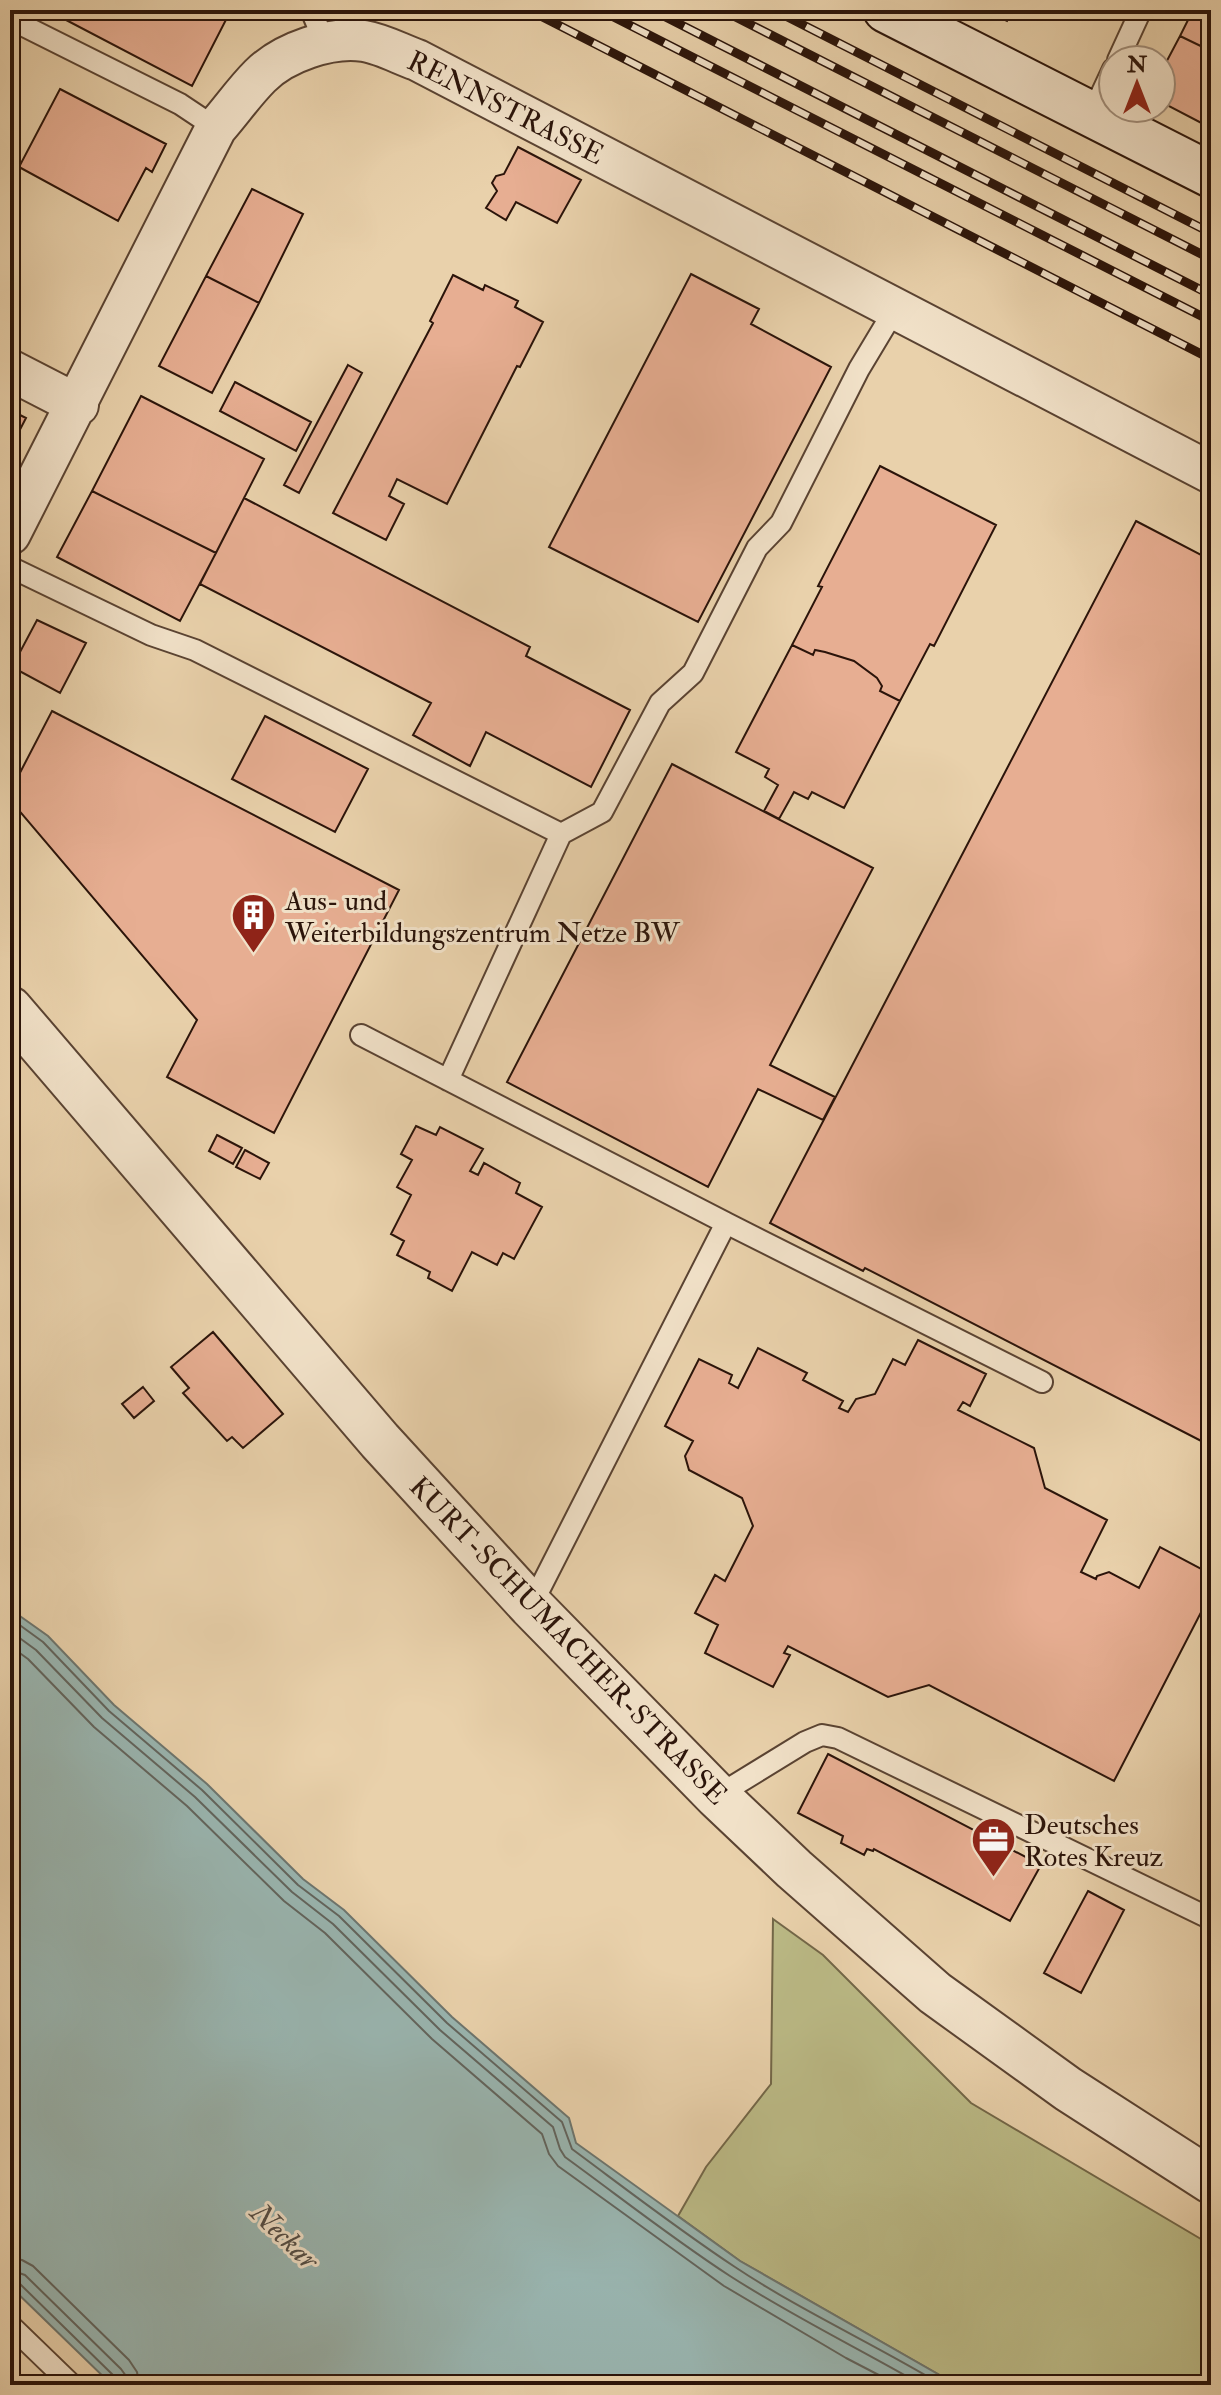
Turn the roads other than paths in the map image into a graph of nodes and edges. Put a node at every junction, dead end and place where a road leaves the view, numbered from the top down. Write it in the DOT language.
graph roads {
  1 [pos="886,10"];
  2 [pos="1141,10"];
  3 [pos="10,19"];
  4 [pos="317,26"];
  5 [pos="1125,44"];
  6 [pos="1097,103"];
  7 [pos="1092,114"];
  8 [pos="216,128"];
  9 [pos="1211,175"];
  10 [pos="895,309"];
  11 [pos="10,370"];
  12 [pos="78,405"];
  13 [pos="1211,473"];
  14 [pos="10,534"];
  15 [pos="10,567"];
  16 [pos="561,834"];
  17 [pos="10,1009"];
  18 [pos="361,1035"];
  19 [pos="448,1080"];
  20 [pos="726,1223"];
  21 [pos="1042,1382"];
  22 [pos="531,1606"];
  23 [pos="717,1796"];
  24 [pos="1211,1919"];
  25 [pos="1211,2148"];
  26 [pos="1159,2149"];
  27 [pos="1211,2181"];
  28 [pos="10,2325"];
  29 [pos="72,2385"];
  1 -- 7 [label="street"];
  2 -- 5 [label="lane"];
  3 -- 8 [label="lane"];
  4 -- 8 [label="street, RENNSTRASSE"];
  4 -- 10 [label="street, RENNSTRASSE"];
  6 -- 7 [label="lane"];
  7 -- 9 [label="street"];
  8 -- 12 [label="street, RENNSTRASSE"];
  10 -- 13 [label="street, RENNSTRASSE"];
  10 -- 16 [label="lane"];
  11 -- 12 [label="street"];
  12 -- 14 [label="street, RENNSTRASSE"];
  15 -- 16 [label="lane"];
  16 -- 19 [label="lane"];
  17 -- 22 [label="street, KURT-SCHUMACHER-STRASSE"];
  18 -- 19 [label="lane"];
  19 -- 20 [label="lane"];
  20 -- 21 [label="lane"];
  20 -- 22 [label="lane"];
  22 -- 23 [label="street, KURT-SCHUMACHER-STRASSE"];
  23 -- 24 [label="lane"];
  23 -- 26 [label="street, KURT-SCHUMACHER-STRASSE"];
  25 -- 26 [label="street"];
  26 -- 27 [label="street, KURT-SCHUMACHER-STRASSE"];
  28 -- 29 [label="lane"];
}
